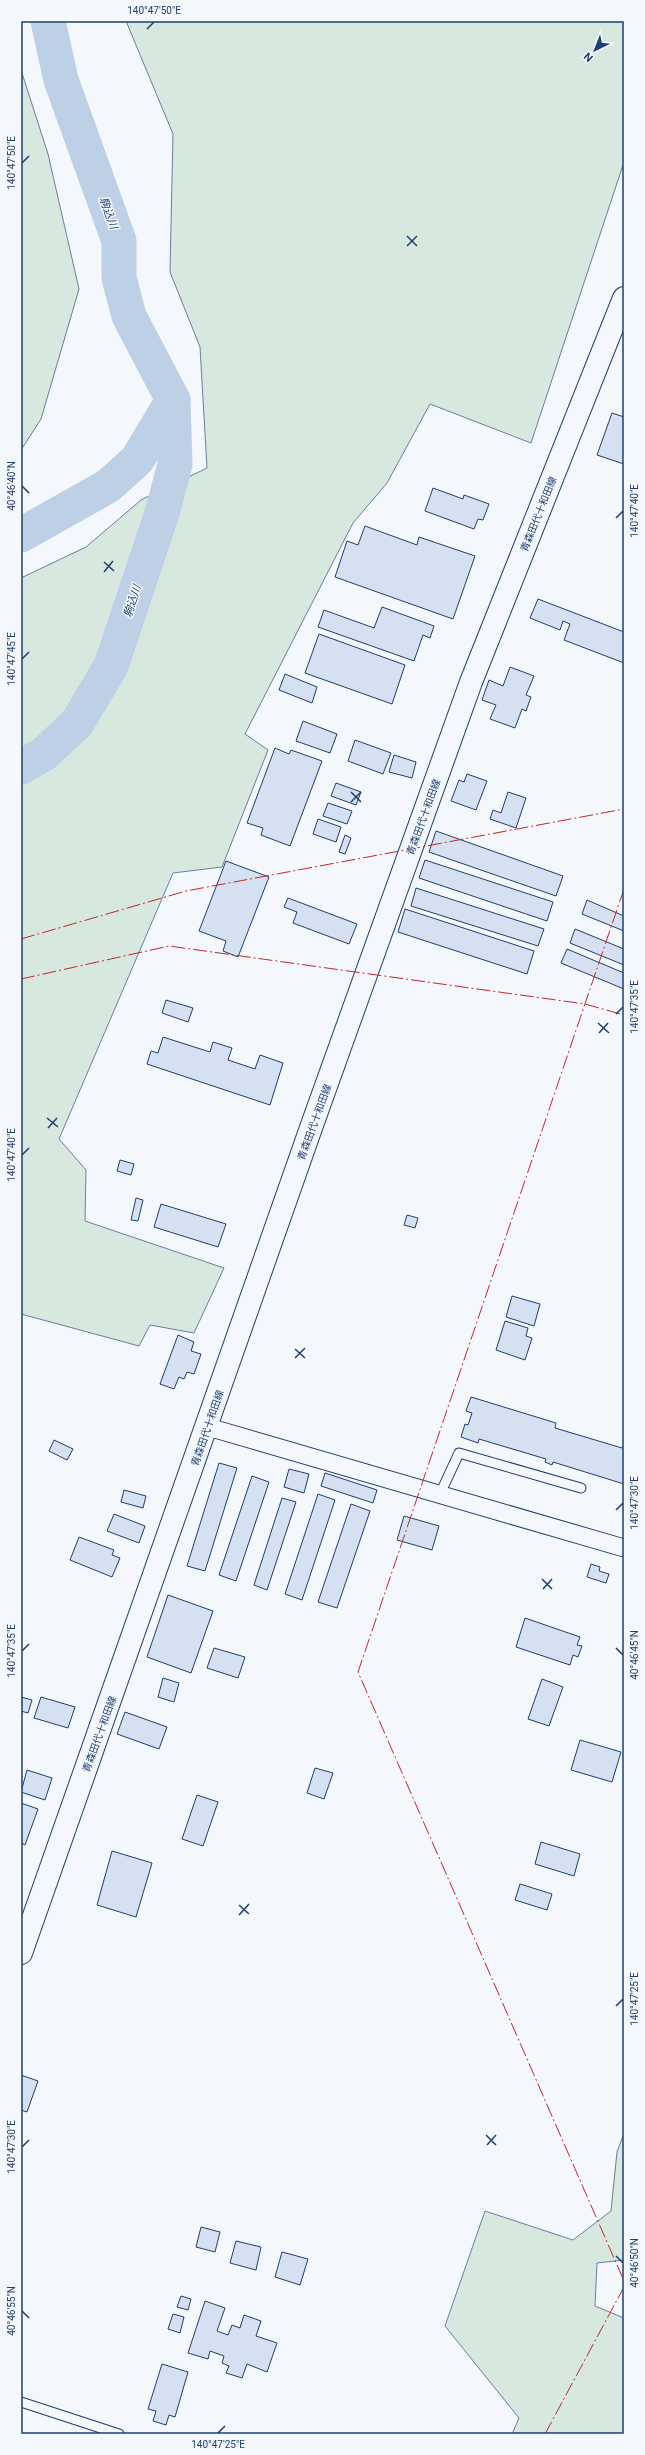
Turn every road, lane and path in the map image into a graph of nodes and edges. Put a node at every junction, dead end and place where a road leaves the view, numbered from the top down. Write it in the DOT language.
graph roads {
  1 [pos="624,298"];
  2 [pos="208,1427"];
  3 [pos="581,1488"];
  4 [pos="440,1494"];
  5 [pos="624,1548"];
  6 [pos="21,1953"];
  7 [pos="21,2402"];
  8 [pos="119,2434"];
  1 -- 2 [label="main road, 青森田代十和田線"];
  2 -- 4 [label="street"];
  2 -- 6 [label="main road, 青森田代十和田線"];
  3 -- 4 [label="lane"];
  4 -- 5 [label="street"];
  7 -- 8 [label="lane"];
}
